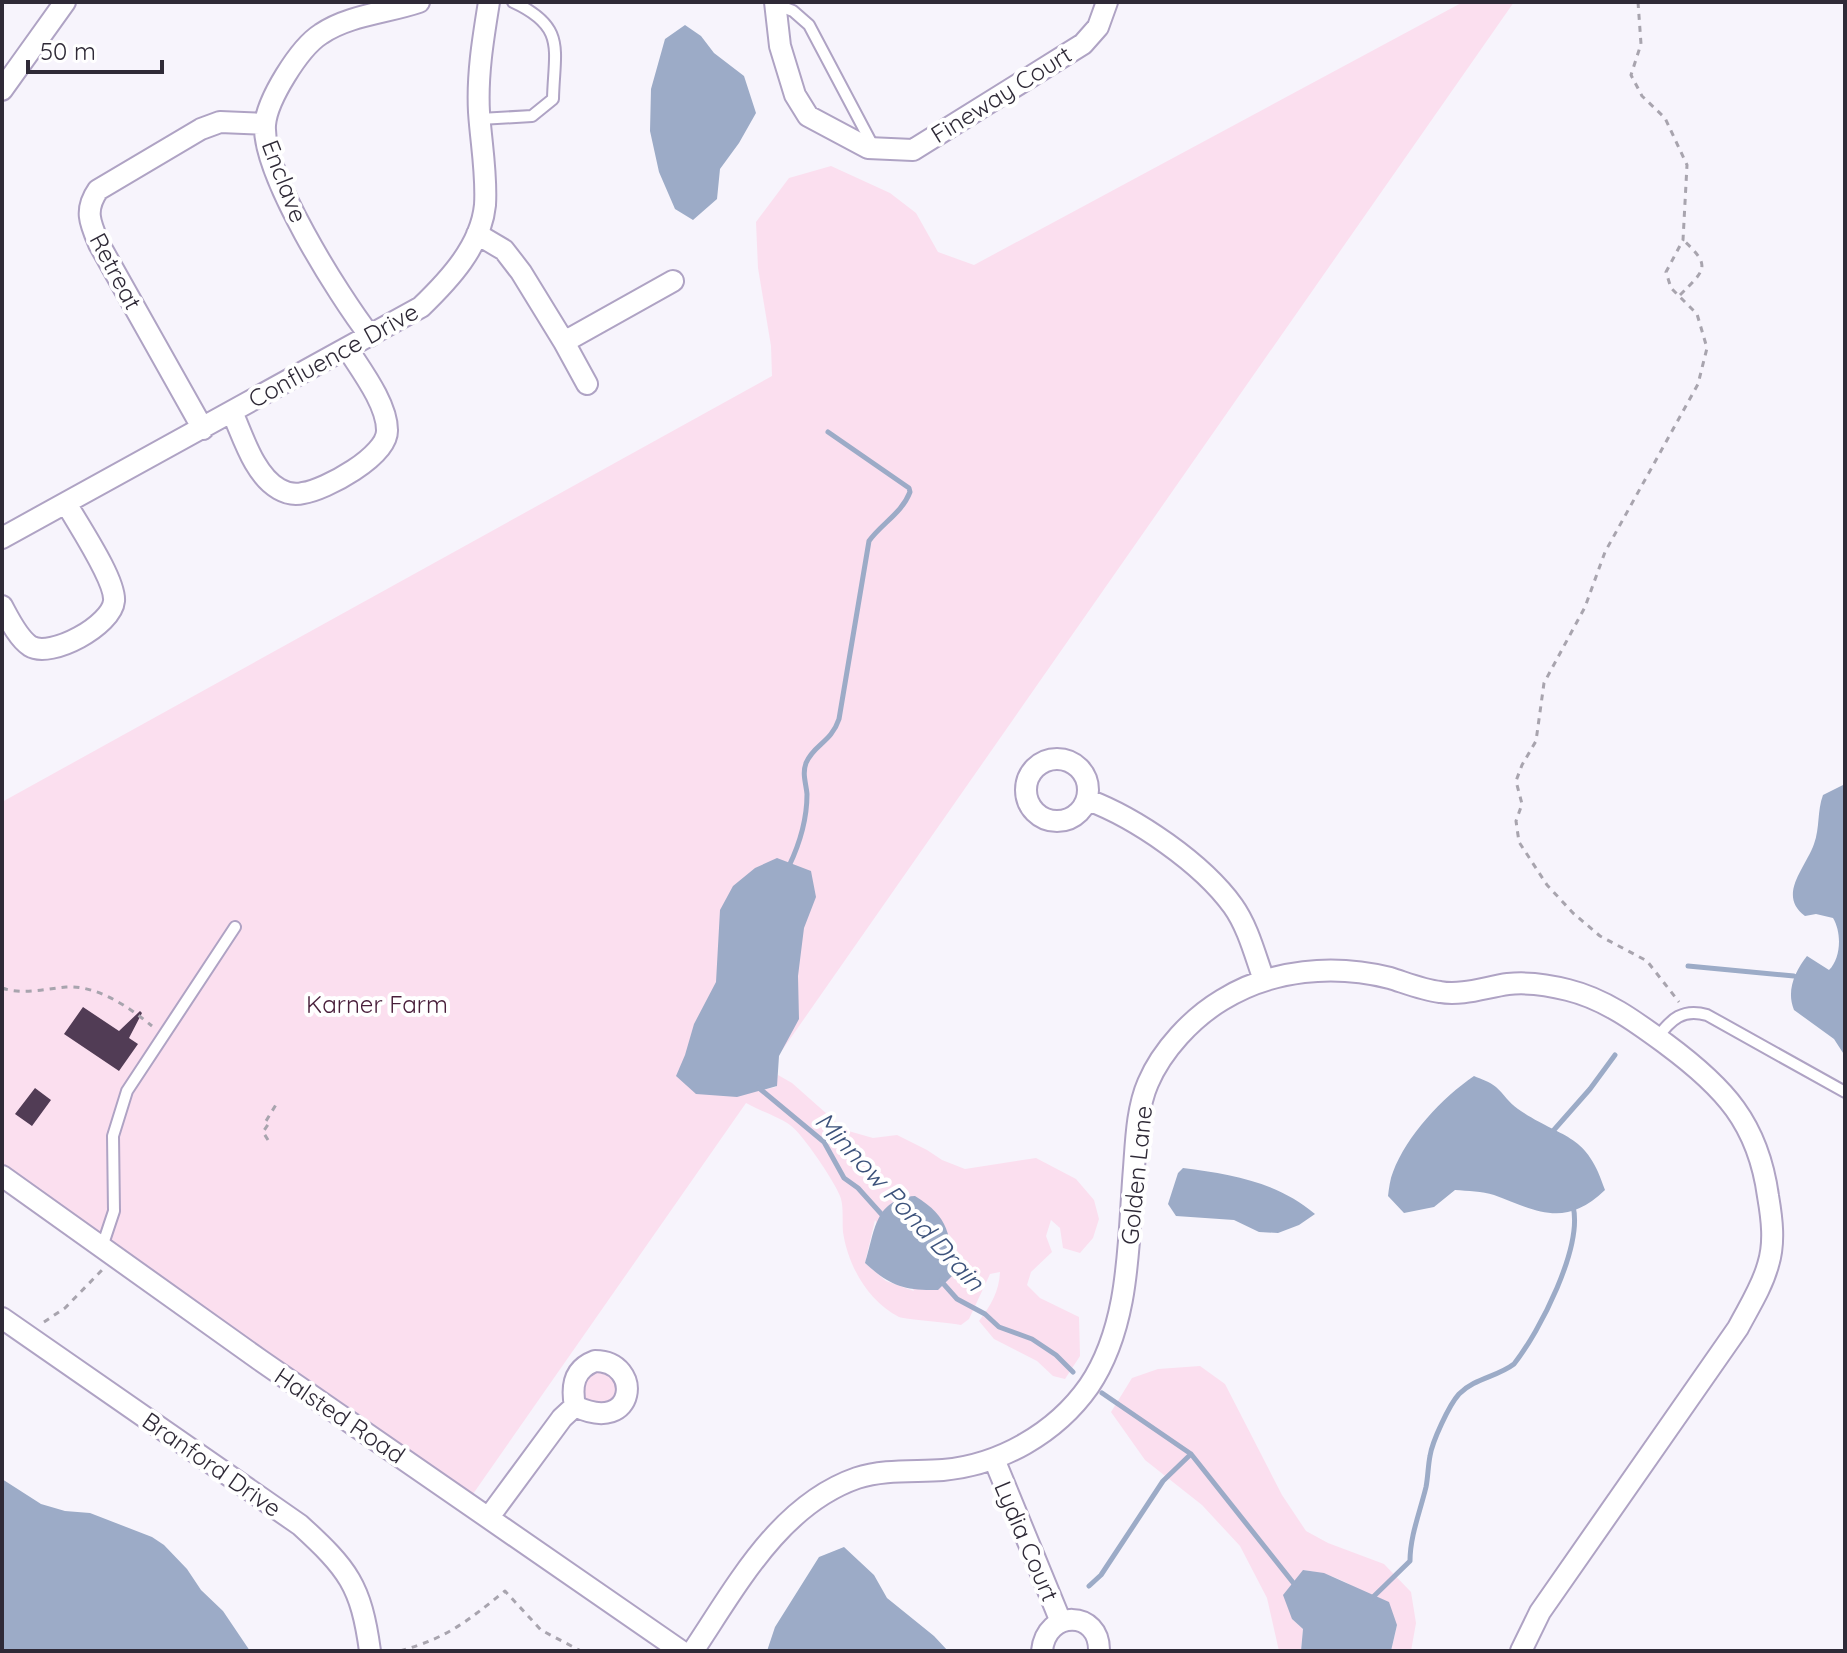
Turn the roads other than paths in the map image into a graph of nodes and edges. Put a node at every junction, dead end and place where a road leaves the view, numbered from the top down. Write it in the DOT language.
graph roads {
  1 [pos="65,2"];
  2 [pos="419,2"];
  3 [pos="489,2"];
  4 [pos="513,2"];
  5 [pos="1107,2"];
  6 [pos="775,3"];
  7 [pos="8,68"];
  8 [pos="2,90"];
  9 [pos="480,119"];
  10 [pos="265,124"];
  11 [pos="874,148"];
  12 [pos="477,234"];
  13 [pos="673,281"];
  14 [pos="370,336"];
  15 [pos="564,342"];
  16 [pos="347,348"];
  17 [pos="587,384"];
  18 [pos="232,412"];
  19 [pos="203,429"];
  20 [pos="66,503"];
  21 [pos="2,538"];
  22 [pos="2,606"];
  23 [pos="1088,800"];
  24 [pos="235,927"];
  25 [pos="1264,980"];
  26 [pos="1657,1038"];
  27 [pos="1845,1092"];
  28 [pos="2,1176"];
  29 [pos="108,1251"];
  30 [pos="2,1318"];
  31 [pos="575,1406"];
  32 [pos="994,1459"];
  33 [pos="489,1517"];
  34 [pos="1061,1622"];
  35 [pos="370,1651"];
  36 [pos="681,1651"];
  37 [pos="693,1651"];
  38 [pos="1042,1651"];
  39 [pos="1099,1651"];
  40 [pos="1521,1651"];
  1 -- 7 [label="street"];
  2 -- 10 [label="street, Enclave"];
  3 -- 9 [label="street, Confluence Drive"];
  4 -- 9 [label="lane"];
  5 -- 11 [label="street, Fineway Court"];
  6 -- 11 [label="lane"];
  6 -- 11 [label="street, Fineway Court"];
  7 -- 8 [label="street"];
  9 -- 12 [label="street, Confluence Drive"];
  10 -- 14 [label="street, Enclave"];
  10 -- 19 [label="street, Retreat"];
  12 -- 14 [label="street, Confluence Drive"];
  12 -- 15 [label="street"];
  13 -- 15 [label="street"];
  14 -- 16 [label="street, Confluence Drive"];
  15 -- 17 [label="street"];
  16 -- 18 [label="street, Confluence Drive"];
  16 -- 18 [label="street"];
  18 -- 19 [label="street, Confluence Drive"];
  19 -- 20 [label="street, Confluence Drive"];
  20 -- 21 [label="street, Confluence Drive"];
  20 -- 22 [label="street"];
  23 -- 25 [label="street"];
  24 -- 29 [label="lane"];
  25 -- 26 [label="street, Golden Lane"];
  25 -- 32 [label="street, Golden Lane"];
  26 -- 27 [label="lane"];
  26 -- 40 [label="street, Golden Lane"];
  28 -- 29 [label="street, Halsted Road"];
  29 -- 33 [label="street, Halsted Road"];
  30 -- 35 [label="street, Branford Drive"];
  31 -- 33 [label="street"];
  32 -- 34 [label="street, Lydia Court"];
  32 -- 37 [label="street, Golden Lane"];
  33 -- 36 [label="street, Halsted Road"];
  34 -- 38 [label="street, Lydia Court"];
  34 -- 39 [label="street, Lydia Court"];
}
